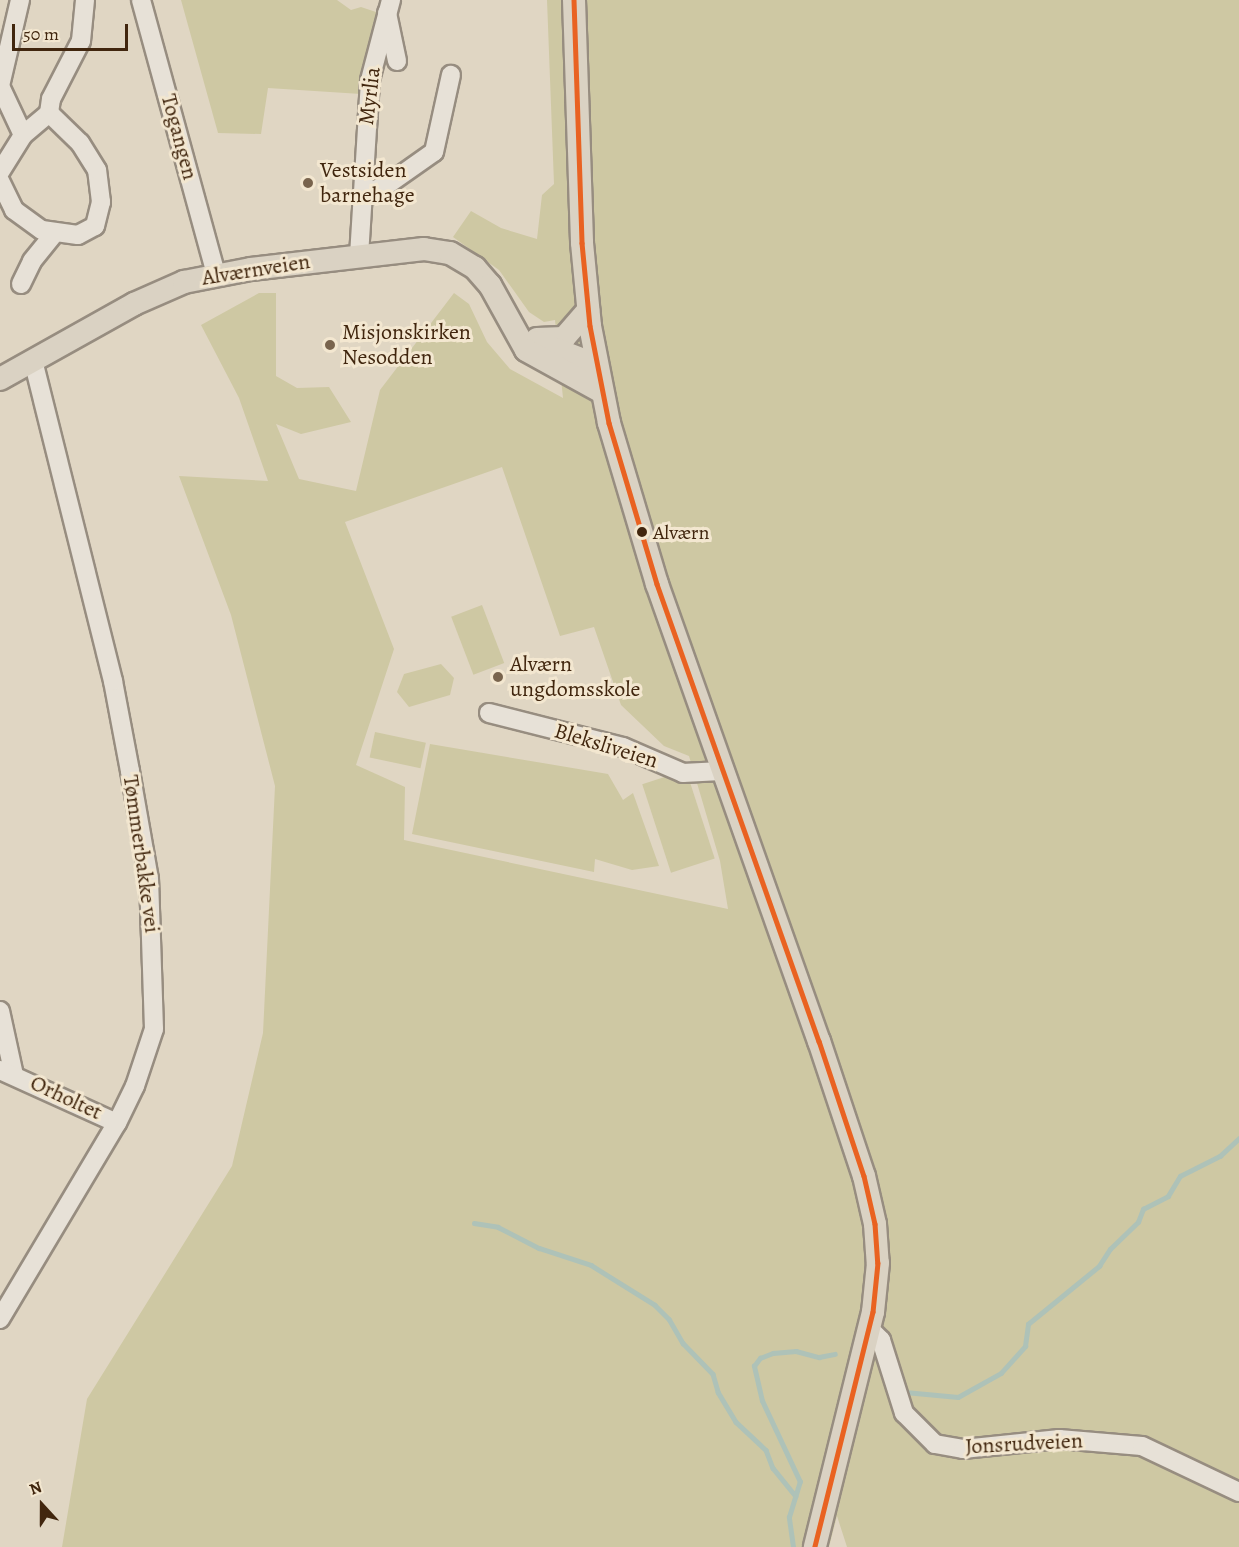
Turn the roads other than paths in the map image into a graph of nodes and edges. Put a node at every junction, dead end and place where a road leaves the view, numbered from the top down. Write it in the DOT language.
graph roads {
  1 [pos="20,0"];
  2 [pos="85,0"];
  3 [pos="141,0"];
  4 [pos="574,0"];
  5 [pos="389,7"];
  6 [pos="397,62"];
  7 [pos="451,75"];
  8 [pos="49,112"];
  9 [pos="23,135"];
  10 [pos="0,172"];
  11 [pos="0,181"];
  12 [pos="362,195"];
  13 [pos="54,234"];
  14 [pos="359,255"];
  15 [pos="216,274"];
  16 [pos="21,284"];
  17 [pos="588,310"];
  18 [pos="507,314"];
  19 [pos="532,339"];
  20 [pos="33,361"];
  21 [pos="597,365"];
  22 [pos="0,379"];
  23 [pos="602,392"];
  24 [pos="489,713"];
  25 [pos="721,771"];
  26 [pos="0,1011"];
  27 [pos="7,1072"];
  28 [pos="117,1123"];
  29 [pos="0,1318"];
  30 [pos="869,1328"];
  31 [pos="1239,1492"];
  32 [pos="815,1547"];
  1 -- 9 [label="street"];
  2 -- 8 [label="street"];
  3 -- 15 [label="street, Togangen"];
  4 -- 17 [label="main road"];
  5 -- 6 [label="street"];
  5 -- 12 [label="street, Myrlia"];
  7 -- 12 [label="street"];
  8 -- 9 [label="street"];
  8 -- 13 [label="street"];
  9 -- 10 [label="street"];
  11 -- 13 [label="street"];
  12 -- 14 [label="street, Myrlia"];
  13 -- 16 [label="street"];
  14 -- 15 [label="main road, Alværnveien"];
  14 -- 18 [label="main road, Alværnveien"];
  15 -- 20 [label="main road, Alværnveien"];
  17 -- 19 [label="main road"];
  17 -- 21 [label="main road"];
  18 -- 19 [label="main road, Alværnveien"];
  18 -- 23 [label="main road, Alværnveien"];
  19 -- 21 [label="main road, Alværnveien"];
  20 -- 22 [label="main road, Alværnveien"];
  20 -- 28 [label="street, Tømmerbakke vei"];
  21 -- 23 [label="main road"];
  23 -- 25 [label="main road"];
  24 -- 25 [label="street, Bleksliveien"];
  25 -- 30 [label="main road"];
  26 -- 27 [label="street, Orholtet"];
  27 -- 28 [label="street, Orholtet"];
  28 -- 29 [label="street, Tømmerbakke vei"];
  30 -- 31 [label="street, Jonsrudveien"];
  30 -- 32 [label="main road"];
}
